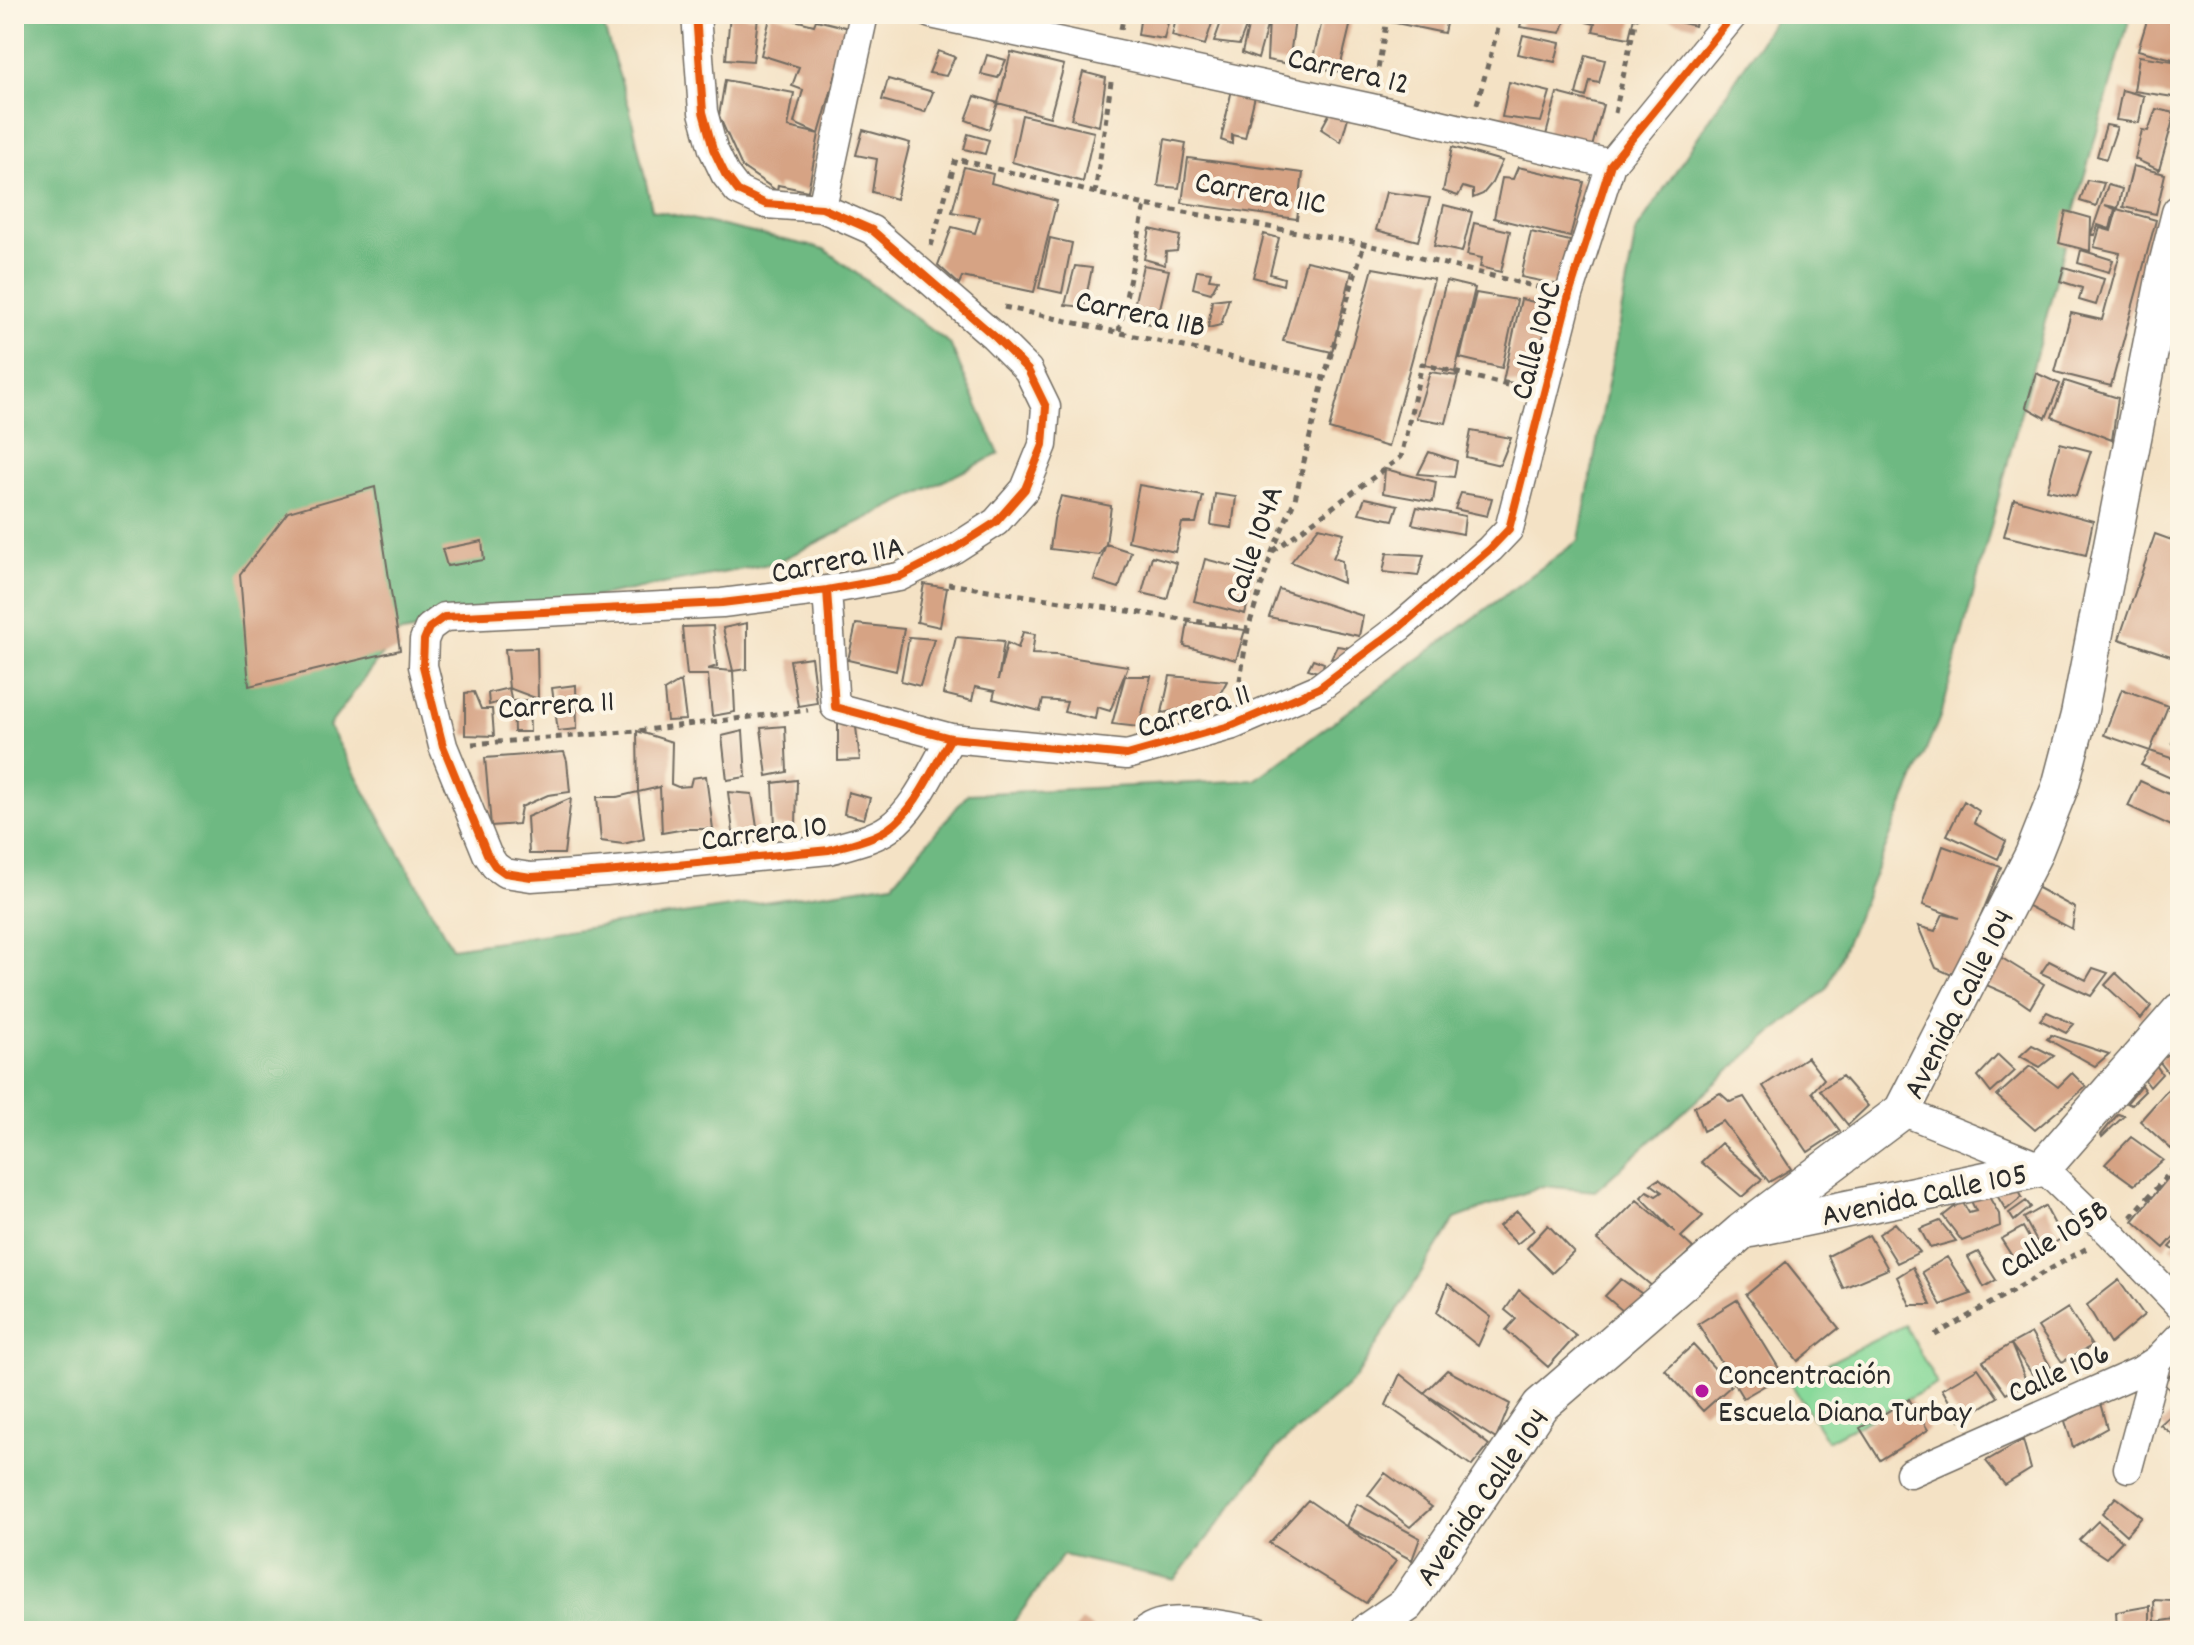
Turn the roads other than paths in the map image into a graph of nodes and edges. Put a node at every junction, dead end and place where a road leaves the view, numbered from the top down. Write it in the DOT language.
graph roads {
  1 [pos="695,14"];
  2 [pos="864,14"];
  3 [pos="931,14"];
  4 [pos="1734,14"];
  5 [pos="1607,162"];
  6 [pos="822,208"];
  7 [pos="2180,213"];
  8 [pos="1509,529"];
  9 [pos="827,590"];
  10 [pos="951,738"];
  11 [pos="531,877"];
  12 [pos="2180,1011"];
  13 [pos="1902,1111"];
  14 [pos="2043,1168"];
  15 [pos="1742,1231"];
  16 [pos="2180,1306"];
  17 [pos="2180,1336"];
  18 [pos="2157,1360"];
  19 [pos="2128,1468"];
  20 [pos="1910,1473"];
  21 [pos="1148,1629"];
  22 [pos="1257,1631"];
  23 [pos="1368,1631"];
  1 -- 6 [label="street"];
  2 -- 6 [label="street"];
  3 -- 5 [label="street, Carrera 12"];
  4 -- 5 [label="street"];
  5 -- 8 [label="street, Calle 104C"];
  6 -- 9 [label="street, Carrera 11A"];
  7 -- 13 [label="main road, Avenida Calle 104"];
  8 -- 10 [label="street, Carrera 11"];
  9 -- 10 [label="street, Carrera 11"];
  9 -- 11 [label="street, Carrera 11A"];
  10 -- 11 [label="street, Carrera 10"];
  12 -- 14 [label="main road, Avenida Calle 105"];
  13 -- 14 [label="street"];
  13 -- 15 [label="main road, Avenida Calle 104"];
  14 -- 15 [label="main road, Avenida Calle 105"];
  14 -- 16 [label="street"];
  15 -- 23 [label="main road, Avenida Calle 104"];
  17 -- 18 [label="street, Calle 106"];
  18 -- 19 [label="street"];
  18 -- 20 [label="street, Calle 106"];
  21 -- 22 [label="street"];
}
